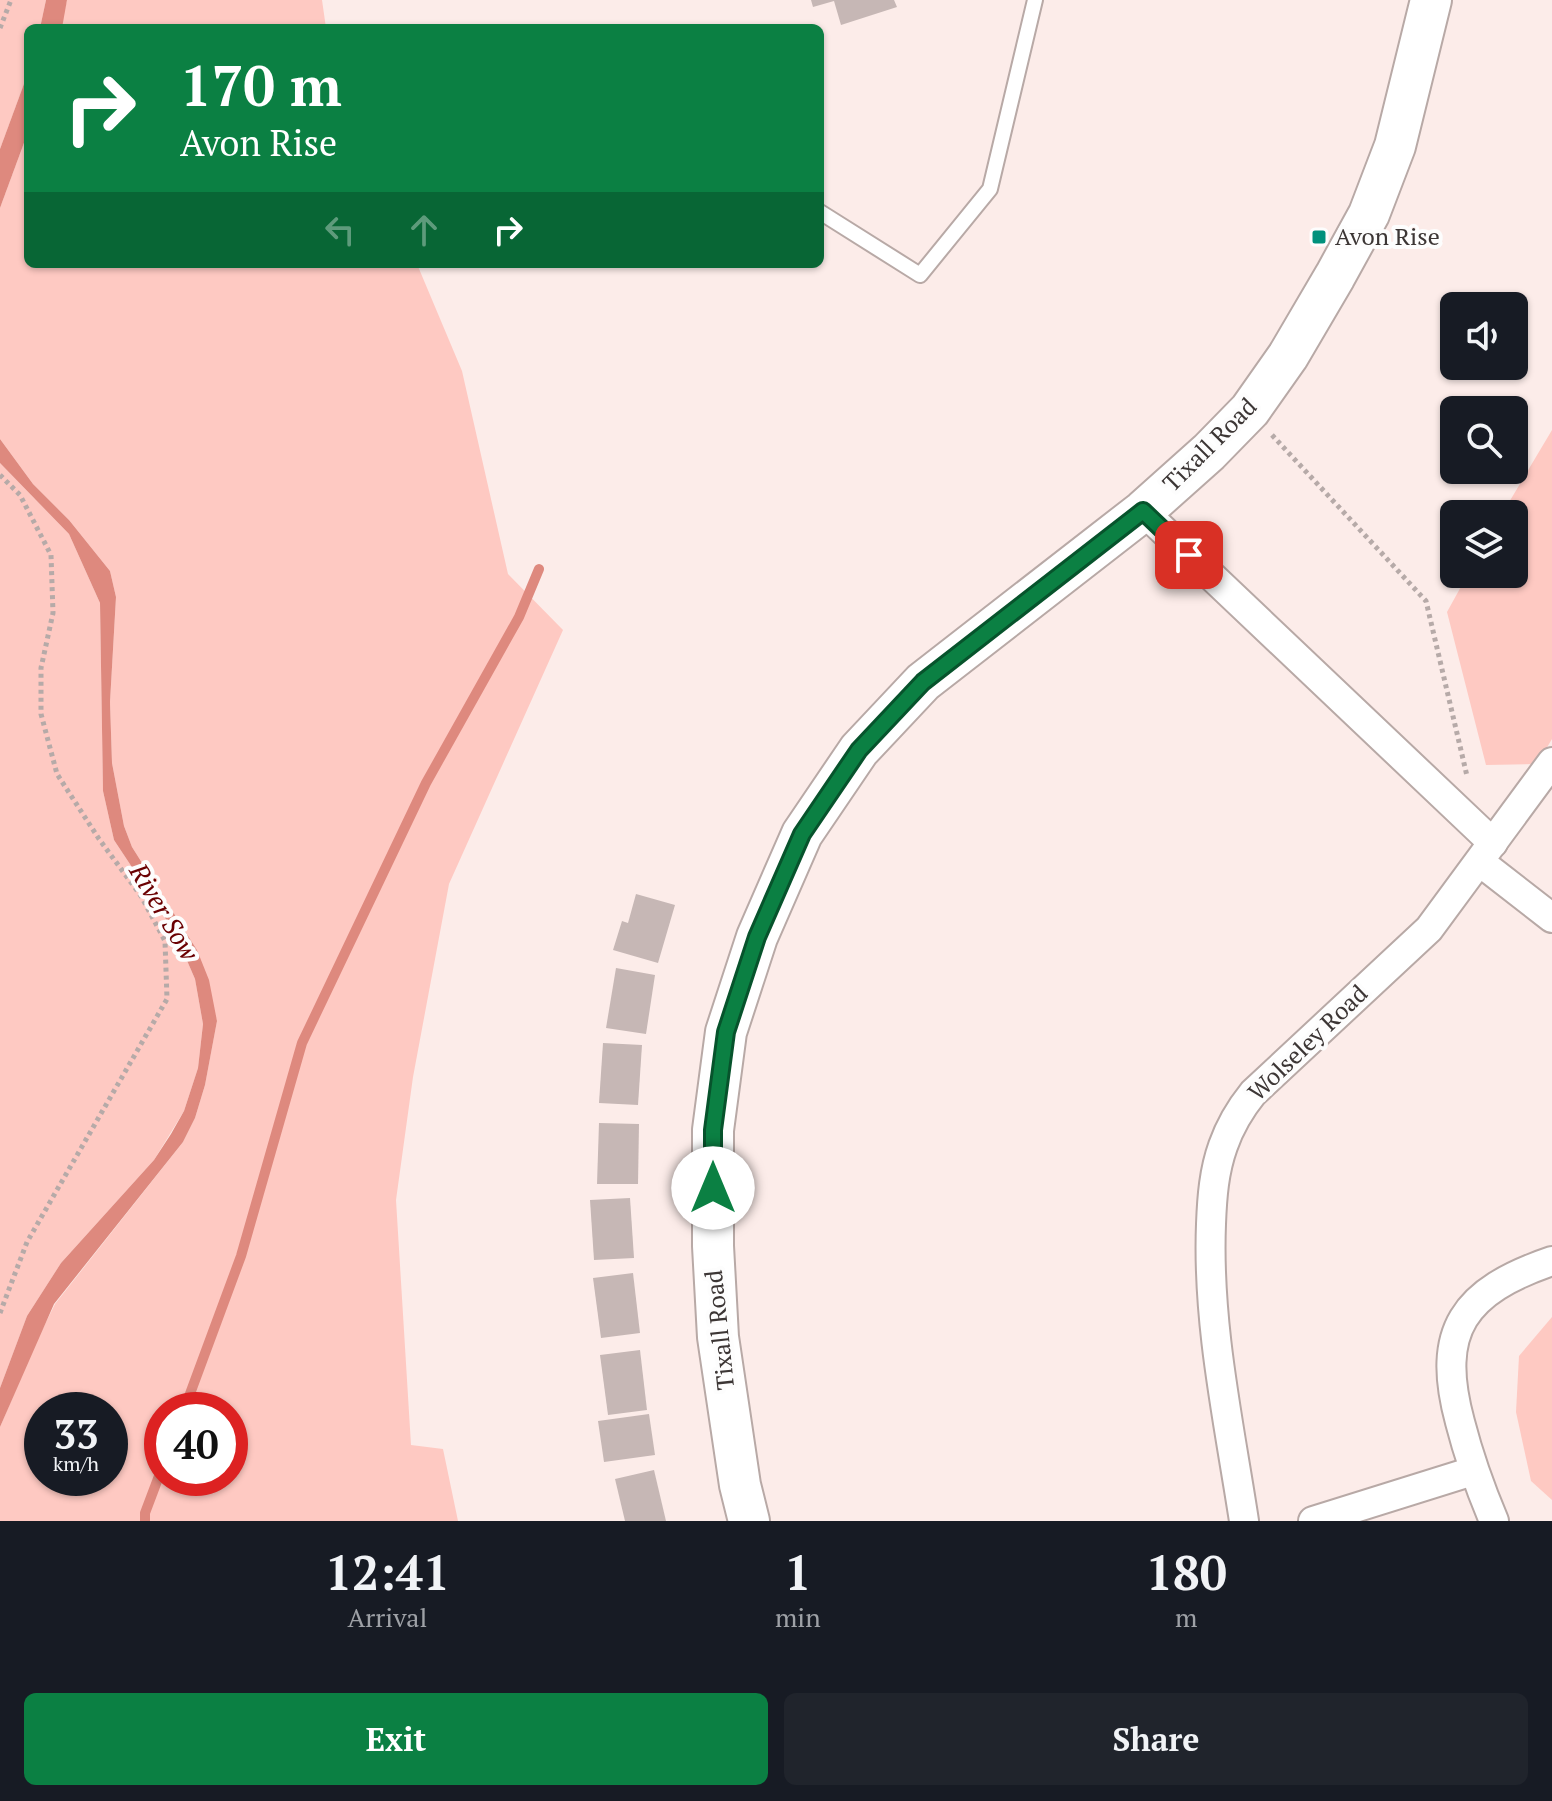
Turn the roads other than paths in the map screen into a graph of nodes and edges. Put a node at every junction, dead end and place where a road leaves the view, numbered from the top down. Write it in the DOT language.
graph roads {
  1 [pos="1035,0"];
  2 [pos="1431,0"];
  3 [pos="824,215"];
  4 [pos="1143,511"];
  5 [pos="1552,762"];
  6 [pos="1487,853"];
  7 [pos="1552,918"];
  8 [pos="1552,1261"];
  9 [pos="1473,1471"];
  10 [pos="749,1521"];
  11 [pos="1244,1521"];
  12 [pos="1313,1521"];
  13 [pos="1494,1521"];
  1 -- 3 [label="lane"];
  2 -- 4 [label="street, Tixall Road"];
  4 -- 6 [label="street"];
  4 -- 10 [label="street, Tixall Road"];
  5 -- 6 [label="street"];
  6 -- 7 [label="street"];
  6 -- 11 [label="street, Wolseley Road"];
  8 -- 9 [label="street"];
  9 -- 12 [label="street"];
  9 -- 13 [label="street"];
}
